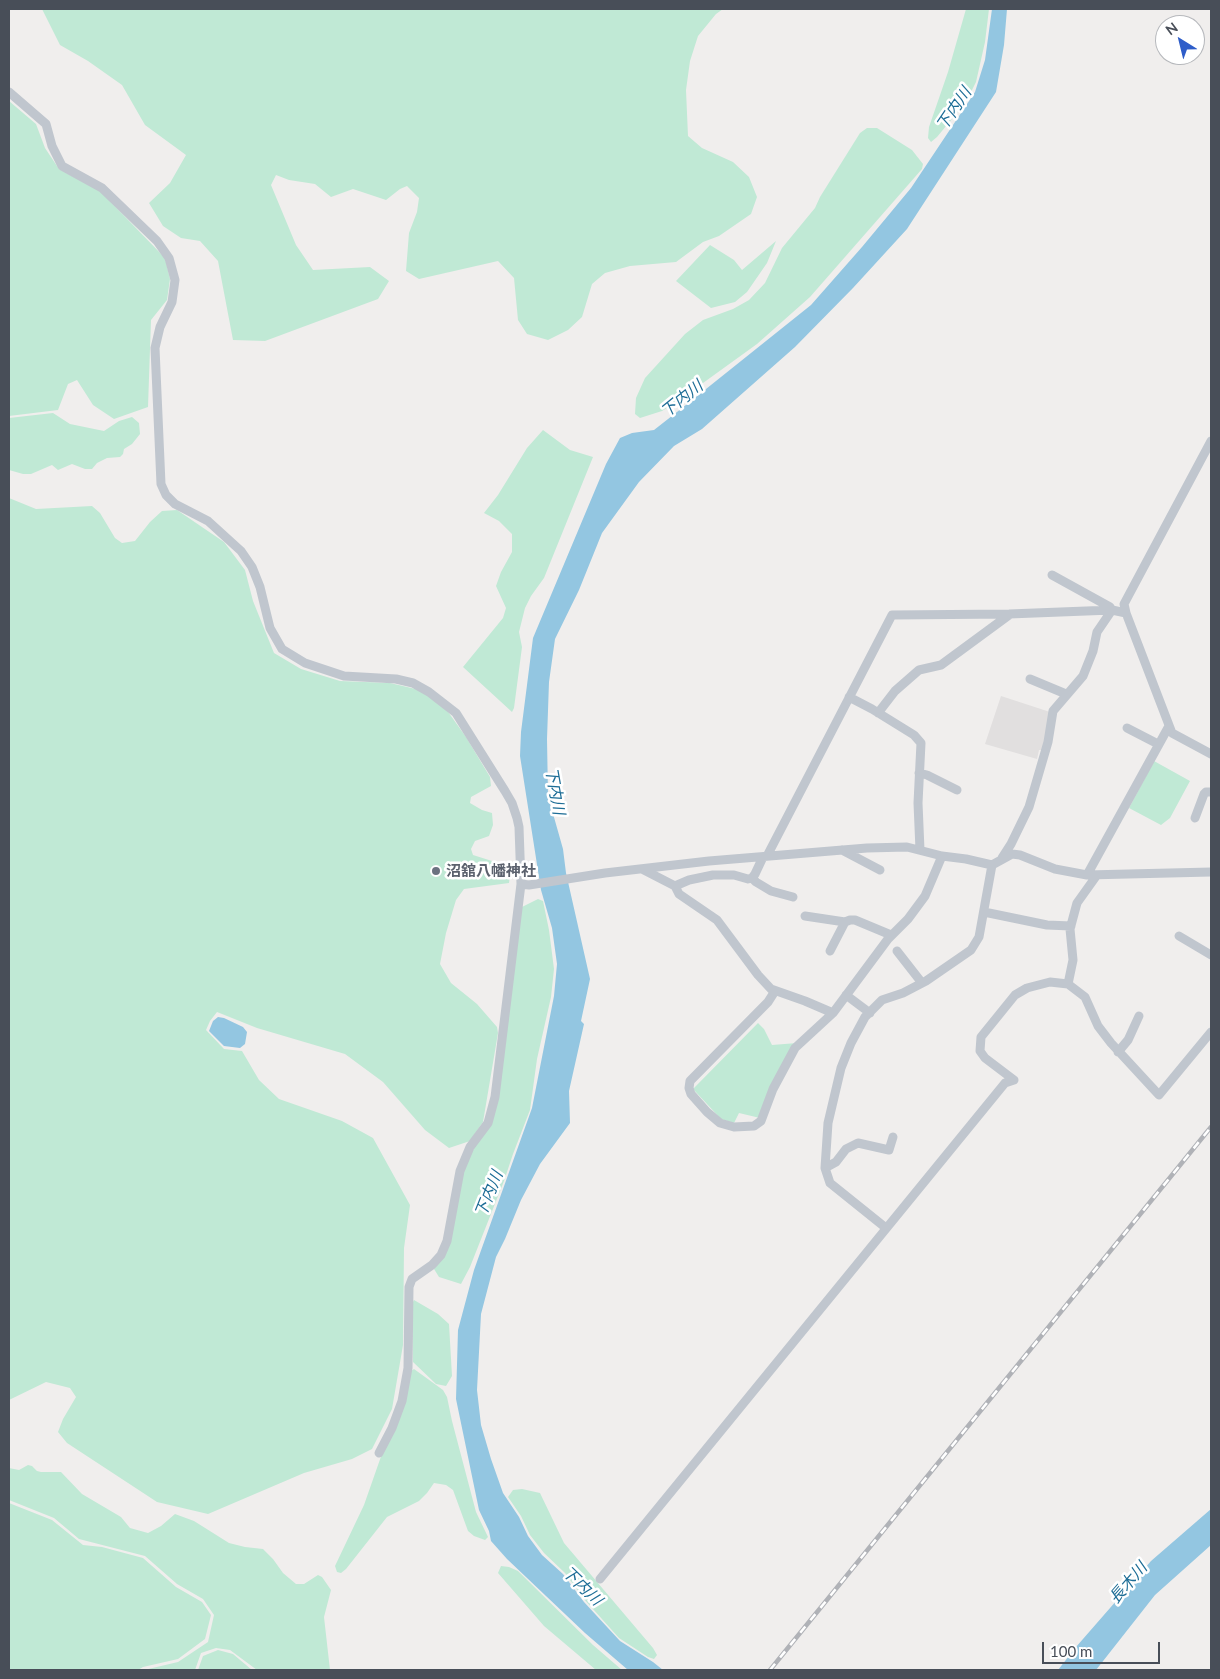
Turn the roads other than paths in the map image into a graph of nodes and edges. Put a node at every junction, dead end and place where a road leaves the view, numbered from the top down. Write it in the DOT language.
graph roads {
  1 [pos="9,92"];
  2 [pos="1211,441"];
  3 [pos="1052,575"];
  4 [pos="1112,610"];
  5 [pos="1126,613"];
  6 [pos="1010,614"];
  7 [pos="1030,679"];
  8 [pos="1066,694"];
  9 [pos="849,697"];
  10 [pos="878,713"];
  11 [pos="1169,726"];
  12 [pos="1127,728"];
  13 [pos="1158,744"];
  14 [pos="1211,754"];
  15 [pos="919,773"];
  16 [pos="957,790"];
  17 [pos="1211,792"];
  18 [pos="1195,818"];
  19 [pos="519,827"];
  20 [pos="842,850"];
  21 [pos="920,850"];
  22 [pos="765,856"];
  23 [pos="942,856"];
  24 [pos="1002,859"];
  25 [pos="992,865"];
  26 [pos="641,869"];
  27 [pos="880,870"];
  28 [pos="1211,872"];
  29 [pos="1092,875"];
  30 [pos="752,878"];
  31 [pos="525,884"];
  32 [pos="675,886"];
  33 [pos="515,896"];
  34 [pos="793,897"];
  35 [pos="984,912"];
  36 [pos="805,916"];
  37 [pos="846,922"];
  38 [pos="1071,926"];
  39 [pos="892,935"];
  40 [pos="1179,936"];
  41 [pos="830,950"];
  42 [pos="897,951"];
  43 [pos="1211,955"];
  44 [pos="922,983"];
  45 [pos="1068,984"];
  46 [pos="775,990"];
  47 [pos="846,995"];
  48 [pos="832,1013"];
  49 [pos="870,1013"];
  50 [pos="1139,1016"];
  51 [pos="1211,1032"];
  52 [pos="1118,1052"];
  53 [pos="893,1137"];
  54 [pos="825,1168"];
  55 [pos="886,1228"];
  56 [pos="379,1453"];
  57 [pos="600,1579"];
  1 -- 19 [label="street"];
  2 -- 5 [label="street"];
  3 -- 4 [label="street"];
  4 -- 5 [label="street"];
  4 -- 6 [label="street"];
  4 -- 8 [label="street"];
  5 -- 11 [label="street"];
  6 -- 9 [label="street"];
  6 -- 10 [label="street"];
  7 -- 8 [label="street"];
  8 -- 24 [label="street"];
  9 -- 10 [label="street"];
  9 -- 22 [label="street"];
  10 -- 15 [label="street"];
  11 -- 13 [label="street"];
  11 -- 14 [label="street"];
  12 -- 13 [label="street"];
  13 -- 29 [label="street"];
  15 -- 16 [label="street"];
  15 -- 21 [label="street"];
  17 -- 18 [label="street"];
  19 -- 31 [label="street"];
  19 -- 33 [label="street"];
  20 -- 21 [label="street"];
  20 -- 22 [label="street"];
  20 -- 27 [label="street"];
  21 -- 23 [label="street"];
  22 -- 26 [label="street"];
  22 -- 30 [label="street"];
  23 -- 25 [label="street"];
  23 -- 39 [label="street"];
  24 -- 25 [label="street"];
  24 -- 29 [label="street"];
  25 -- 35 [label="street"];
  26 -- 31 [label="street"];
  26 -- 32 [label="street"];
  28 -- 29 [label="street"];
  29 -- 38 [label="street"];
  30 -- 32 [label="street"];
  30 -- 34 [label="street"];
  31 -- 56 [label="street"];
  32 -- 46 [label="street"];
  35 -- 38 [label="street"];
  35 -- 44 [label="street"];
  36 -- 37 [label="street"];
  37 -- 39 [label="street"];
  37 -- 41 [label="street"];
  38 -- 45 [label="street"];
  39 -- 47 [label="street"];
  40 -- 43 [label="street"];
  42 -- 44 [label="street"];
  44 -- 49 [label="street"];
  45 -- 52 [label="street"];
  45 -- 55 [label="street"];
  46 -- 48 [label="street"];
  46 -- 48 [label="street"];
  47 -- 48 [label="street"];
  47 -- 49 [label="street"];
  49 -- 54 [label="street"];
  50 -- 52 [label="street"];
  51 -- 52 [label="street"];
  53 -- 54 [label="street"];
  54 -- 55 [label="street"];
  55 -- 57 [label="street"];
}
